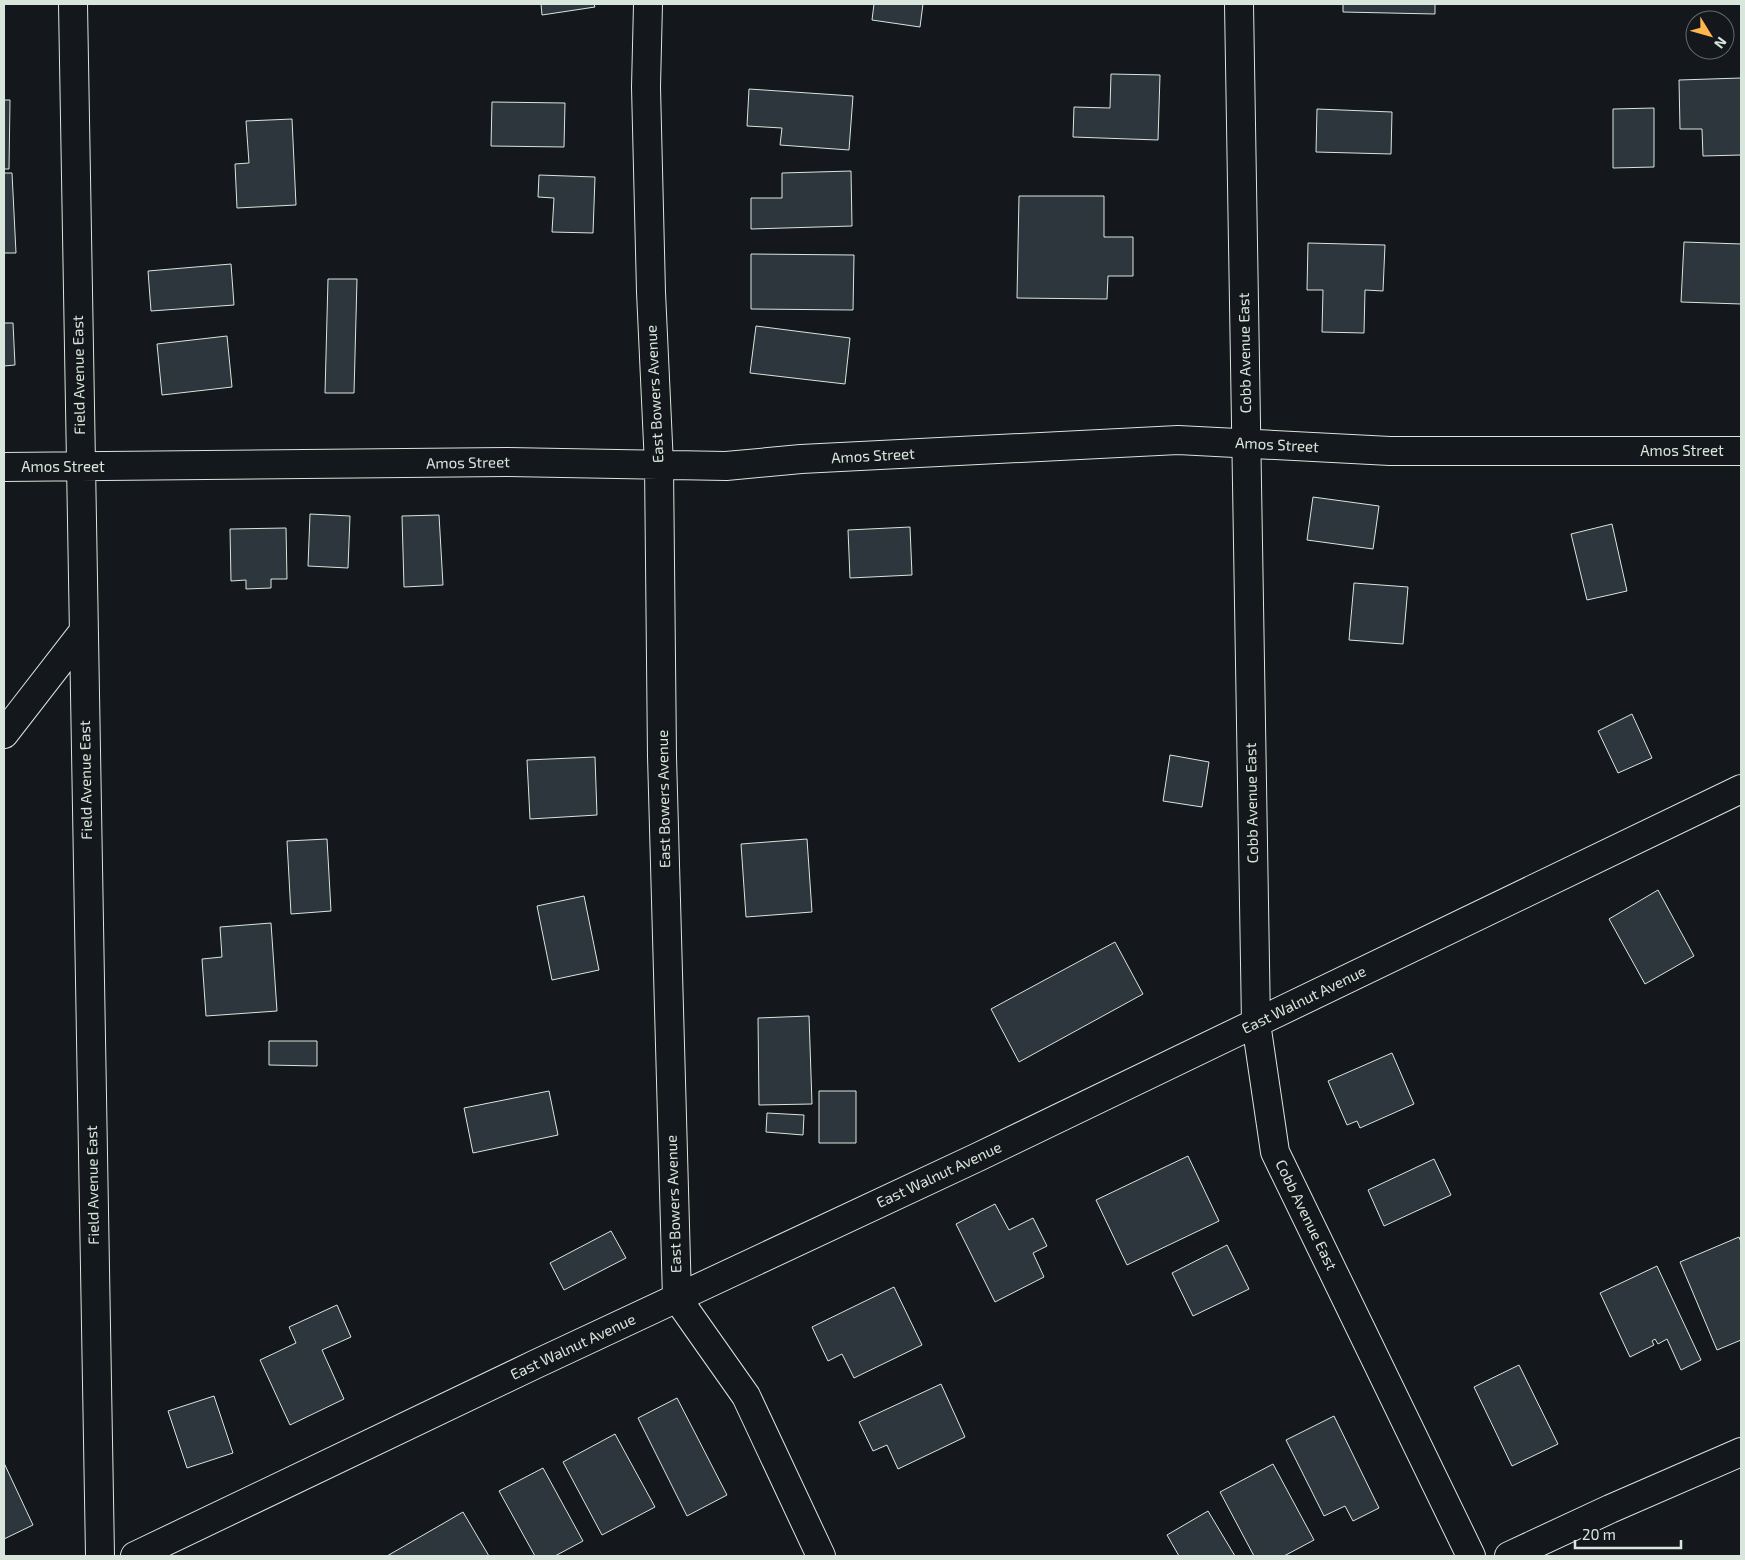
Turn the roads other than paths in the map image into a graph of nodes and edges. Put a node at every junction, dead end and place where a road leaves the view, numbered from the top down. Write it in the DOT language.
graph roads {
  1 [pos="73,4"];
  2 [pos="648,4"];
  3 [pos="1239,4"];
  4 [pos="1246,444"];
  5 [pos="1741,451"];
  6 [pos="659,465"];
  7 [pos="4,467"];
  8 [pos="81,468"];
  9 [pos="83,632"];
  10 [pos="4,734"];
  11 [pos="1741,789"];
  12 [pos="1256,1023"];
  13 [pos="677,1298"];
  14 [pos="1741,1452"];
  15 [pos="100,1556"];
  16 [pos="135,1556"];
  17 [pos="821,1556"];
  18 [pos="1471,1556"];
  19 [pos="1509,1556"];
  1 -- 8 [label="street, Field Avenue East"];
  2 -- 6 [label="street, East Bowers Avenue"];
  3 -- 4 [label="street, Cobb Avenue East"];
  4 -- 5 [label="street, Amos Street"];
  4 -- 6 [label="street, Amos Street"];
  4 -- 12 [label="street, Cobb Avenue East"];
  6 -- 8 [label="street, Amos Street"];
  6 -- 13 [label="street, East Bowers Avenue"];
  7 -- 8 [label="street, Amos Street"];
  8 -- 9 [label="street, Field Avenue East"];
  9 -- 10 [label="street"];
  9 -- 15 [label="street, Field Avenue East"];
  11 -- 12 [label="street, East Walnut Avenue"];
  12 -- 13 [label="street, East Walnut Avenue"];
  12 -- 18 [label="street, Cobb Avenue East"];
  13 -- 16 [label="street, East Walnut Avenue"];
  13 -- 17 [label="street"];
  14 -- 19 [label="street"];
}
